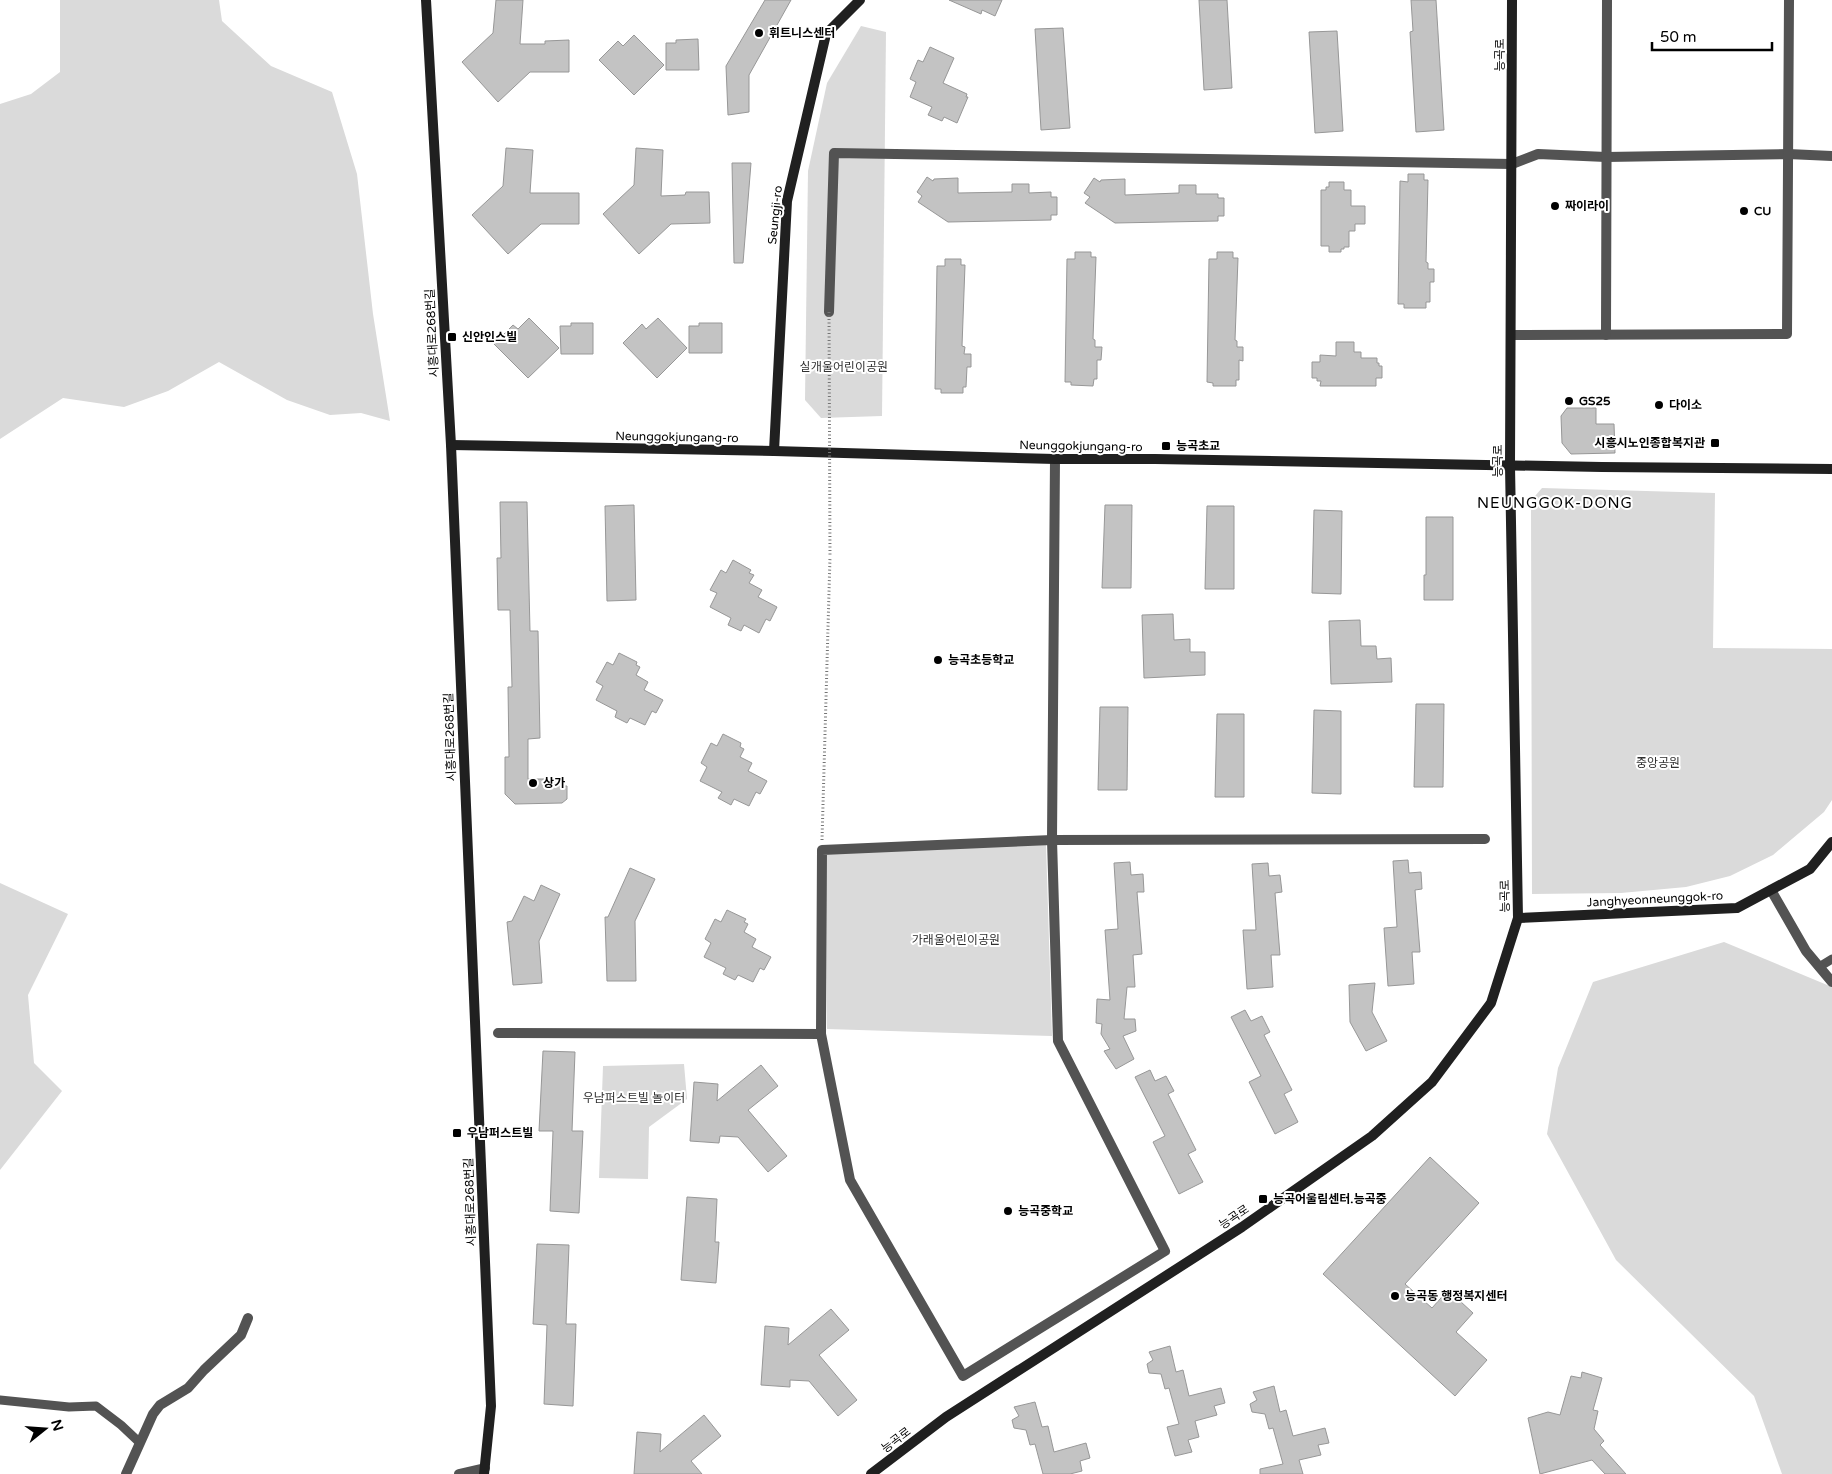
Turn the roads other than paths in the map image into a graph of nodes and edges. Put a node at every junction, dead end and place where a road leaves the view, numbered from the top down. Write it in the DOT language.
graph roads {
  1 [pos="426,0"];
  2 [pos="860,0"];
  3 [pos="1512,0"];
  4 [pos="1606,0"];
  5 [pos="1789,0"];
  6 [pos="1788,154"];
  7 [pos="1832,156"];
  8 [pos="1606,157"];
  9 [pos="1512,164"];
  10 [pos="829,312"];
  11 [pos="1511,335"];
  12 [pos="1606,335"];
  13 [pos="451,445"];
  14 [pos="774,451"];
  15 [pos="1054,459"];
  16 [pos="1510,466"];
  17 [pos="1832,469"];
  18 [pos="1485,839"];
  19 [pos="1052,840"];
  20 [pos="1832,842"];
  21 [pos="1771,890"];
  22 [pos="1518,918"];
  23 [pos="1832,959"];
  24 [pos="1819,967"];
  25 [pos="1832,982"];
  26 [pos="498,1034"];
  27 [pos="821,1034"];
  28 [pos="248,1318"];
  29 [pos="0,1400"];
  30 [pos="139,1442"];
  31 [pos="485,1471"];
  32 [pos="126,1474"];
  33 [pos="459,1474"];
  34 [pos="871,1474"];
  1 -- 13 [label="main road, 시흥대로268번길"];
  2 -- 14 [label="main road, Seungji-ro"];
  3 -- 9 [label="main road, 능곡로"];
  4 -- 8 [label="street"];
  5 -- 6 [label="street"];
  6 -- 7 [label="street"];
  6 -- 8 [label="street"];
  6 -- 12 [label="street"];
  8 -- 9 [label="street"];
  8 -- 12 [label="street"];
  9 -- 10 [label="street"];
  9 -- 11 [label="main road, 능곡로"];
  11 -- 12 [label="street"];
  11 -- 16 [label="main road, 능곡로"];
  13 -- 14 [label="main road, Neunggokjungang-ro"];
  13 -- 31 [label="main road, 시흥대로268번길"];
  14 -- 15 [label="main road, Neunggokjungang-ro"];
  15 -- 16 [label="main road, Neunggokjungang-ro"];
  15 -- 19 [label="street"];
  16 -- 17 [label="main road, Neunggokjungang-ro"];
  16 -- 22 [label="main road, 능곡로"];
  18 -- 19 [label="street"];
  19 -- 27 [label="street"];
  19 -- 27 [label="street"];
  20 -- 21 [label="main road, Janghyeonneunggok-ro"];
  21 -- 22 [label="main road, Janghyeonneunggok-ro"];
  21 -- 24 [label="street"];
  22 -- 34 [label="main road, 능곡로"];
  23 -- 24 [label="lane"];
  24 -- 25 [label="street"];
  26 -- 27 [label="street"];
  28 -- 30 [label="street"];
  29 -- 30 [label="lane"];
  30 -- 32 [label="street"];
  31 -- 33 [label="street"];
}
